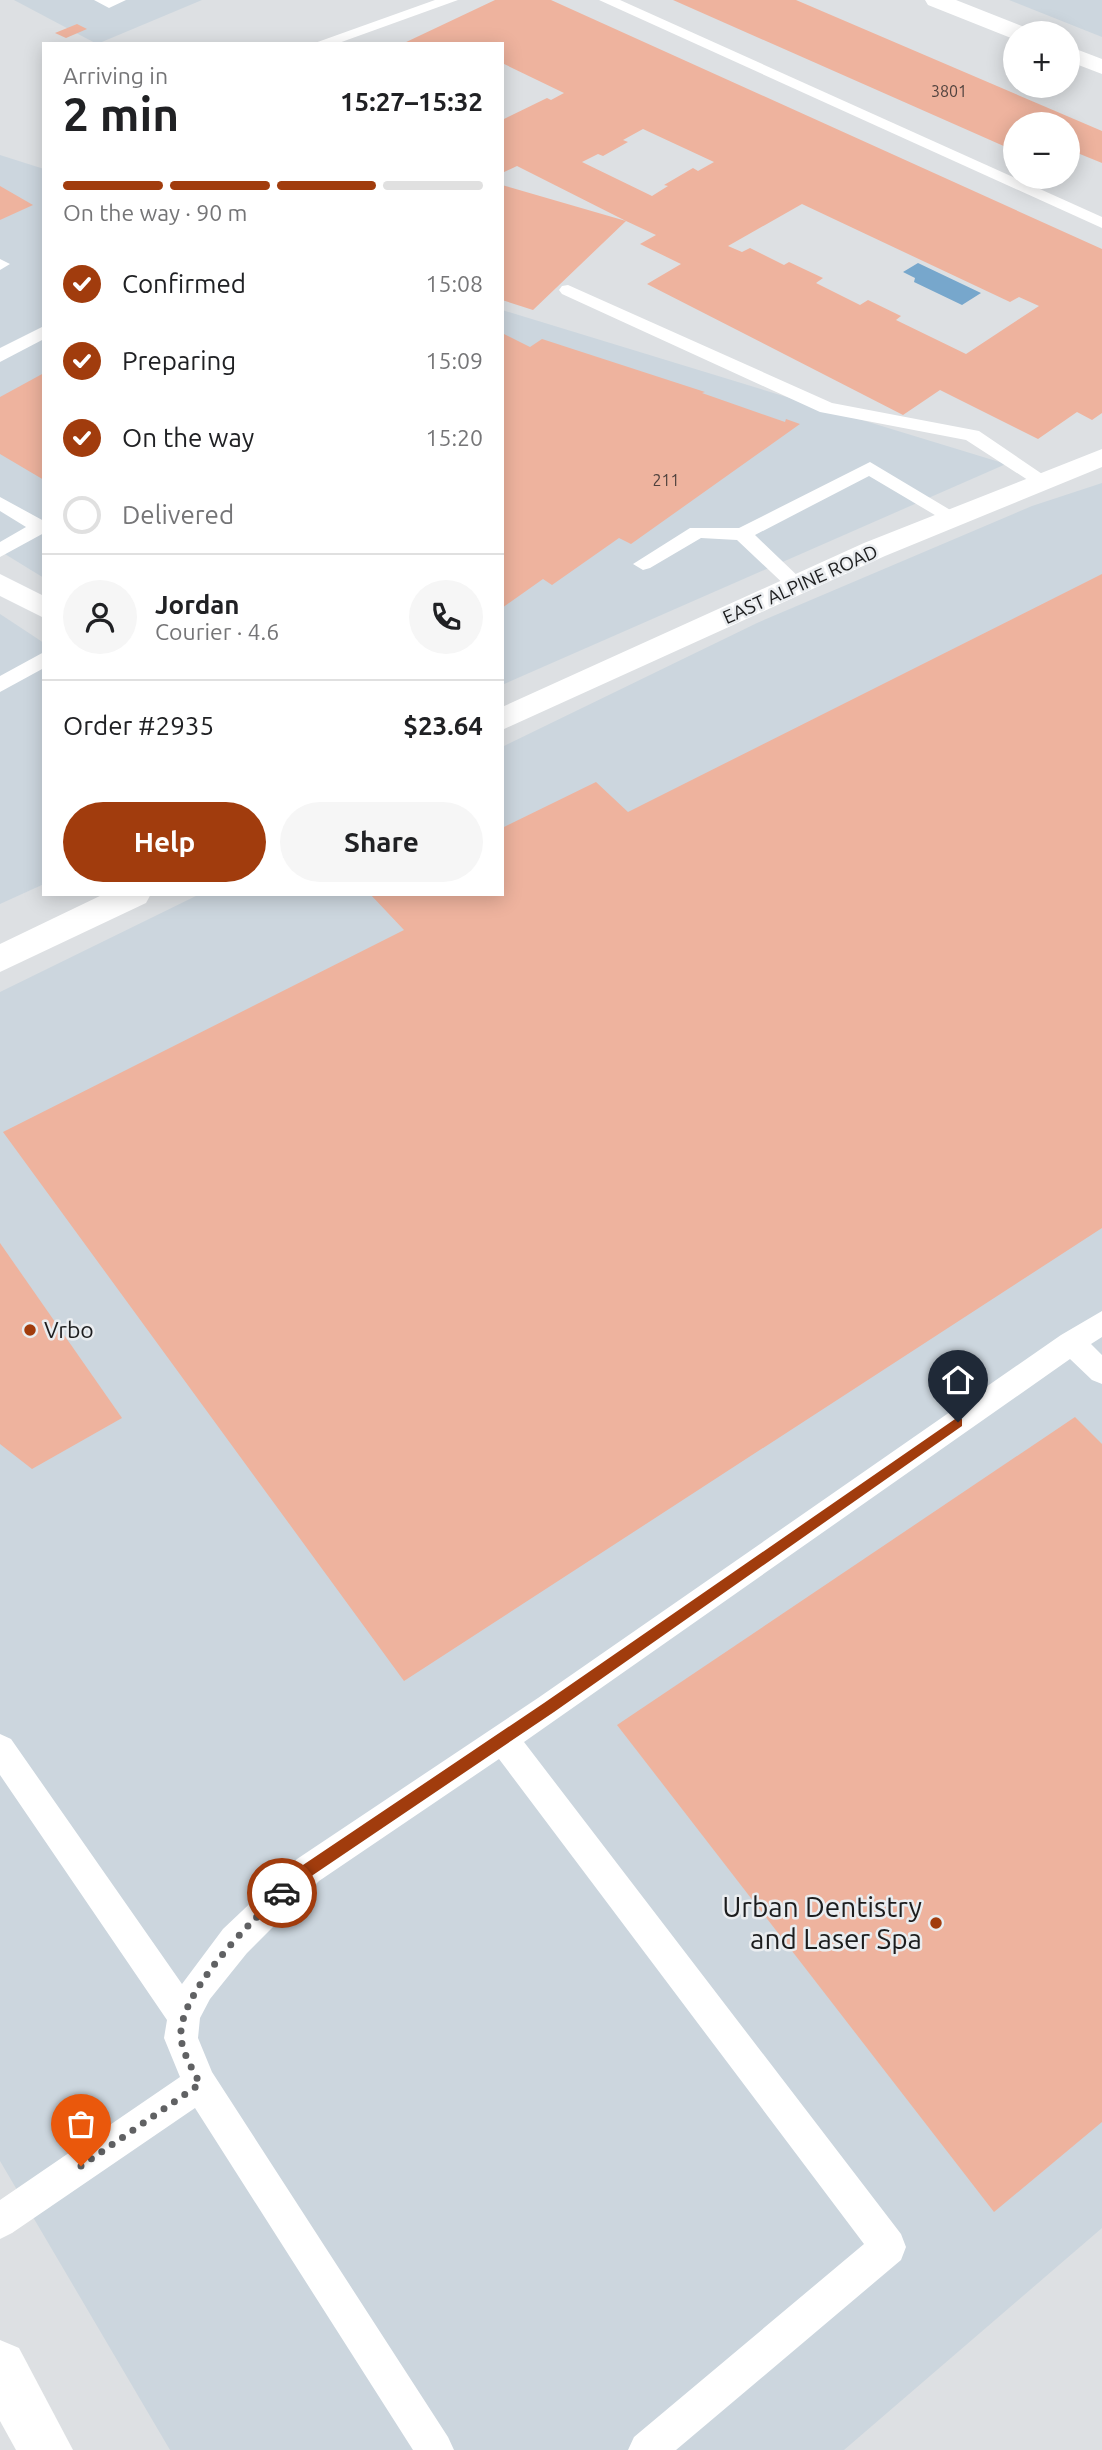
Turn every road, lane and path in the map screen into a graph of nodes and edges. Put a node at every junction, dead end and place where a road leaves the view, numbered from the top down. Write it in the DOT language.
graph roads {
  1 [pos="102,0"];
  2 [pos="118,0"];
  3 [pos="450,0"];
  4 [pos="607,0"];
  5 [pos="936,0"];
  6 [pos="1003,27"];
  7 [pos="326,42"];
  8 [pos="1080,58"];
  9 [pos="1102,67"];
  10 [pos="1102,223"];
  11 [pos="568,290"];
  12 [pos="42,332"];
  13 [pos="0,356"];
  14 [pos="1102,457"];
  15 [pos="1041,480"];
  16 [pos="0,503"];
  17 [pos="952,517"];
  18 [pos="742,534"];
  19 [pos="0,551"];
  20 [pos="643,564"];
  21 [pos="0,583"];
  22 [pos="796,586"];
  23 [pos="42,609"];
  24 [pos="42,660"];
  25 [pos="0,685"];
  26 [pos="504,719"];
  27 [pos="130,896"];
  28 [pos="0,959"];
  29 [pos="1102,1322"];
  30 [pos="1071,1343"];
  31 [pos="1102,1371"];
  32 [pos="503,1739"];
  33 [pos="0,1749"];
  34 [pos="184,2015"];
  35 [pos="200,2084"];
  36 [pos="0,2221"];
  37 [pos="0,2367"];
  38 [pos="46,2450"];
  39 [pos="435,2450"];
  40 [pos="647,2450"];
  1 -- 2 [label="lane"];
  3 -- 7 [label="lane"];
  4 -- 10 [label="lane"];
  5 -- 6 [label="street"];
  8 -- 9 [label="street"];
  11 -- 15 [label="lane"];
  12 -- 13 [label="lane"];
  14 -- 15 [label="street, EAST ALPINE ROAD"];
  15 -- 17 [label="street, EAST ALPINE ROAD"];
  16 -- 19 [label="lane"];
  17 -- 18 [label="lane"];
  17 -- 22 [label="street, EAST ALPINE ROAD"];
  18 -- 20 [label="lane"];
  18 -- 22 [label="lane"];
  21 -- 23 [label="street"];
  22 -- 26 [label="street, EAST ALPINE ROAD"];
  24 -- 25 [label="lane"];
  27 -- 28 [label="street"];
  29 -- 30 [label="lane"];
  30 -- 31 [label="lane"];
  30 -- 32 [label="lane"];
  32 -- 34 [label="lane"];
  32 -- 40 [label="lane"];
  33 -- 34 [label="lane"];
  34 -- 35 [label="lane"];
  35 -- 36 [label="lane"];
  35 -- 39 [label="lane"];
  37 -- 38 [label="street"];
}
